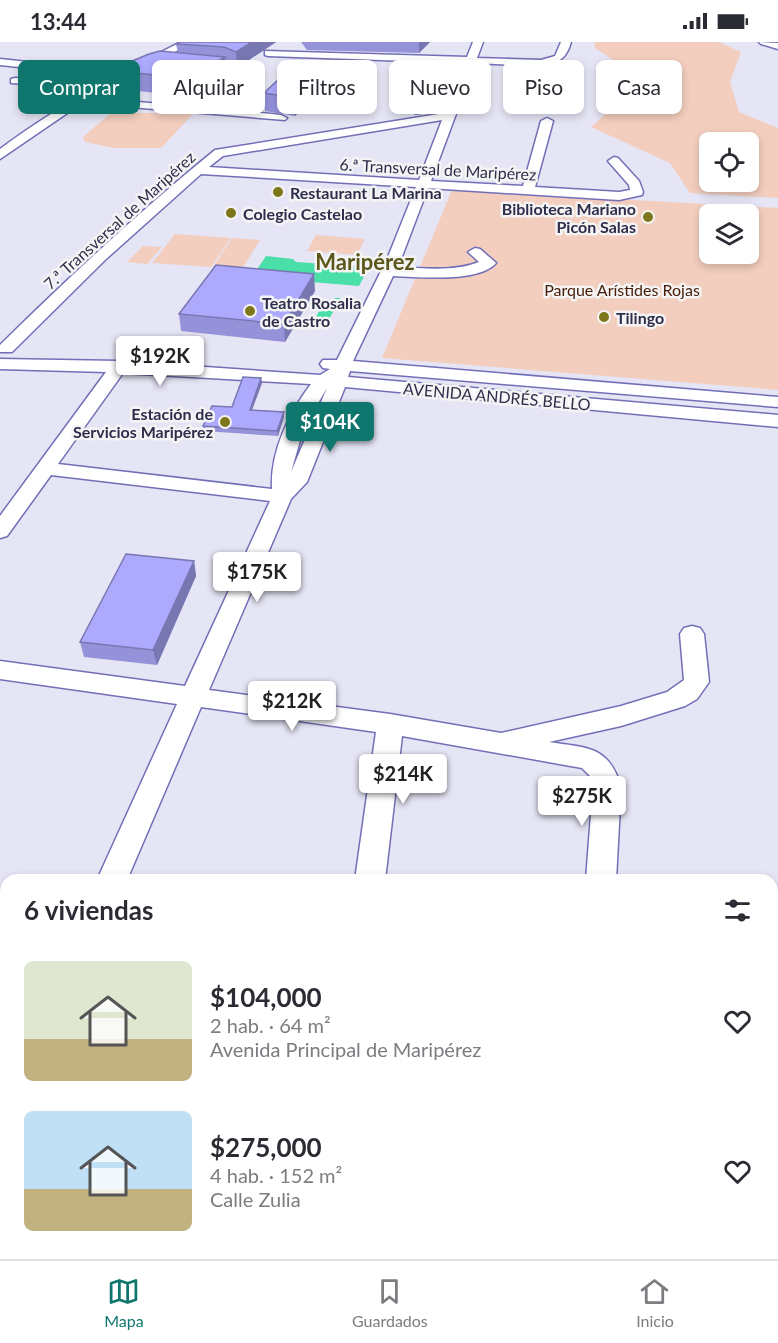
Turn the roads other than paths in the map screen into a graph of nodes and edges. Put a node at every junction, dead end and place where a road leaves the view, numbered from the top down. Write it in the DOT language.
graph roads {
  1 [pos="188,42"];
  2 [pos="478,42"];
  3 [pos="566,42"];
  4 [pos="764,42"];
  5 [pos="778,46"];
  6 [pos="268,52"];
  7 [pos="311,55"];
  8 [pos="393,58"];
  9 [pos="300,60"];
  10 [pos="471,60"];
  11 [pos="552,60"];
  12 [pos="0,62"];
  13 [pos="148,62"];
  14 [pos="152,62"];
  15 [pos="18,64"];
  16 [pos="140,66"];
  17 [pos="377,66"];
  18 [pos="15,81"];
  19 [pos="18,81"];
  20 [pos="55,114"];
  21 [pos="246,114"];
  22 [pos="448,116"];
  23 [pos="281,117"];
  24 [pos="547,122"];
  25 [pos="0,155"];
  26 [pos="615,161"];
  27 [pos="196,170"];
  28 [pos="424,185"];
  29 [pos="528,191"];
  30 [pos="474,252"];
  31 [pos="388,271"];
  32 [pos="2,354"];
  33 [pos="118,366"];
  34 [pos="334,376"];
  35 [pos="778,402"];
  36 [pos="778,421"];
  37 [pos="44,468"];
  38 [pos="282,496"];
  39 [pos="0,531"];
  40 [pos="692,634"];
  41 [pos="0,670"];
  42 [pos="195,696"];
  43 [pos="390,724"];
  44 [pos="498,743"];
  45 [pos="115,874"];
  46 [pos="371,874"];
  47 [pos="601,874"];
  1 -- 13 [label="street"];
  2 -- 10 [label="street"];
  3 -- 11 [label="street"];
  4 -- 5 [label="street"];
  6 -- 7 [label="street"];
  7 -- 8 [label="street"];
  7 -- 9 [label="street"];
  8 -- 10 [label="street"];
  8 -- 17 [label="street"];
  12 -- 15 [label="street"];
  13 -- 14 [label="street"];
  13 -- 16 [label="street"];
  18 -- 19 [label="street"];
  20 -- 25 [label="street"];
  21 -- 23 [label="street"];
  22 -- 27 [label="street, 7.ª Transversal de Maripérez"];
  22 -- 28 [label="street"];
  24 -- 29 [label="street"];
  26 -- 29 [label="street, 6.ª Transversal de Maripérez"];
  27 -- 28 [label="street, 6.ª Transversal de Maripérez"];
  27 -- 32 [label="street, 7.ª Transversal de Maripérez"];
  28 -- 29 [label="street, 6.ª Transversal de Maripérez"];
  28 -- 31 [label="street"];
  30 -- 31 [label="street"];
  31 -- 34 [label="street"];
  32 -- 33 [label="street, AVENIDA ANDRÉS BELLO"];
  32 -- 34 [label="street, AVENIDA ANDRÉS BELLO"];
  33 -- 34 [label="street, AVENIDA ANDRÉS BELLO"];
  33 -- 37 [label="street"];
  34 -- 35 [label="street, AVENIDA ANDRÉS BELLO"];
  34 -- 36 [label="street, AVENIDA ANDRÉS BELLO"];
  34 -- 38 [label="street"];
  37 -- 38 [label="street"];
  37 -- 39 [label="street"];
  38 -- 42 [label="street"];
  40 -- 44 [label="street"];
  41 -- 42 [label="street"];
  42 -- 43 [label="street"];
  42 -- 45 [label="street"];
  43 -- 44 [label="street"];
  43 -- 46 [label="street"];
  44 -- 47 [label="street"];
}
